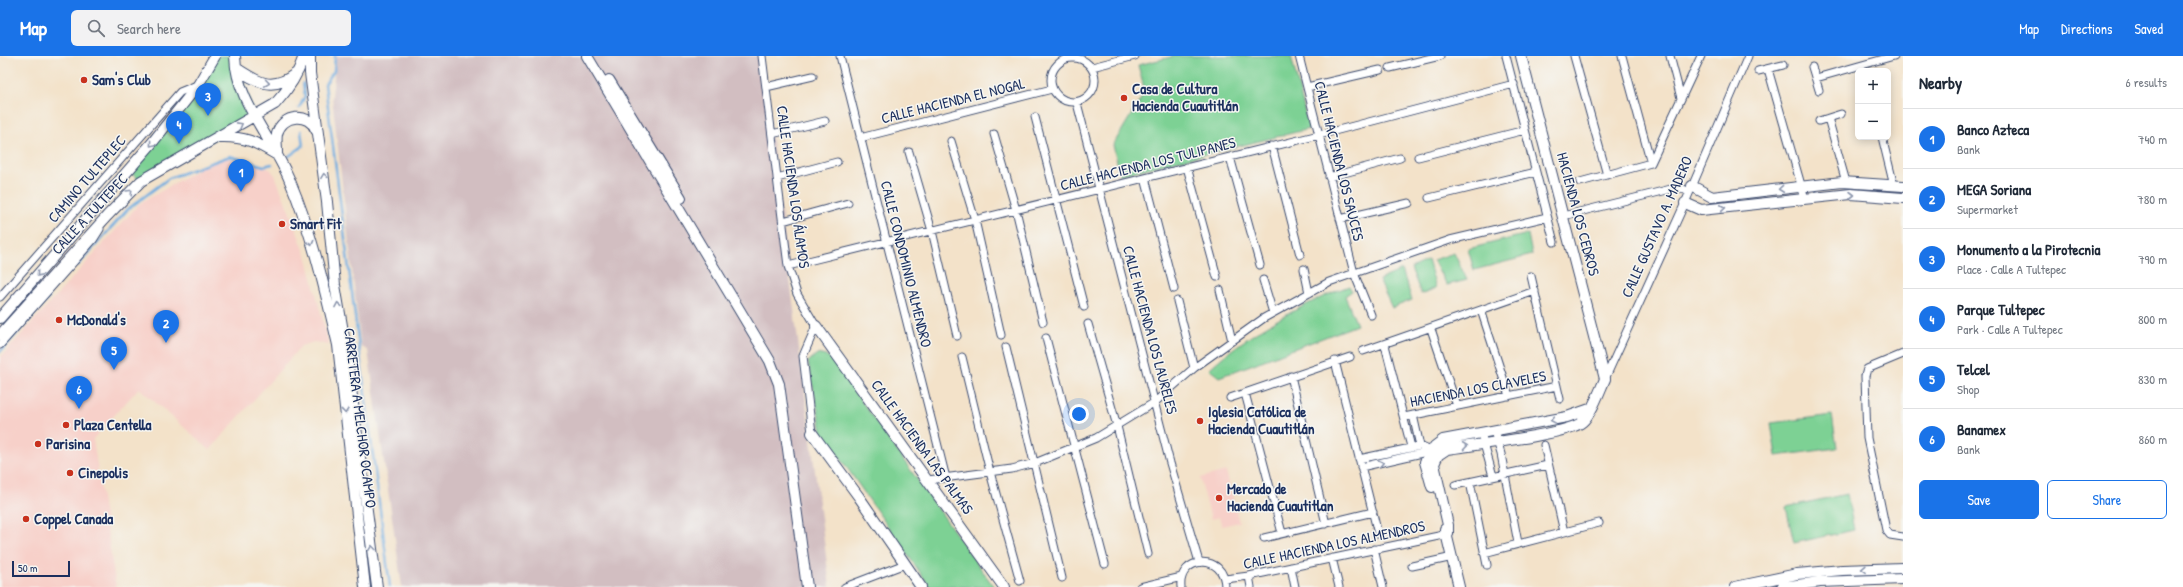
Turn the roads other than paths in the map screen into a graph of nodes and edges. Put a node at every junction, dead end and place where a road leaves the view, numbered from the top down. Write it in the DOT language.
graph roads {
  1 [pos="215,56"];
  2 [pos="235,56"];
  3 [pos="304,56"];
  4 [pos="310,56"];
  5 [pos="587,56"];
  6 [pos="594,56"];
  7 [pos="762,56"];
  8 [pos="840,56"];
  9 [pos="1135,56"];
  10 [pos="1299,56"];
  11 [pos="1440,56"];
  12 [pos="1506,56"];
  13 [pos="1521,56"];
  14 [pos="1574,56"];
  15 [pos="1622,56"];
  16 [pos="1670,56"];
  17 [pos="1701,56"];
  18 [pos="1748,56"];
  19 [pos="1894,56"];
  20 [pos="1070,57"];
  21 [pos="1783,65"];
  22 [pos="1092,67"];
  23 [pos="1812,67"];
  24 [pos="236,68"];
  25 [pos="1390,68"];
  26 [pos="1768,69"];
  27 [pos="1380,70"];
  28 [pos="299,71"];
  29 [pos="1758,71"];
  30 [pos="813,76"];
  31 [pos="1816,78"];
  32 [pos="1514,84"];
  33 [pos="198,85"];
  34 [pos="766,87"];
  35 [pos="1307,87"];
  36 [pos="1052,88"];
  37 [pos="1819,90"];
  38 [pos="1681,98"];
  39 [pos="1077,102"];
  40 [pos="1841,114"];
  41 [pos="256,116"];
  42 [pos="1035,117"];
  43 [pos="1828,118"];
  44 [pos="825,121"];
  45 [pos="1819,121"];
  46 [pos="1525,130"];
  47 [pos="772,134"];
  48 [pos="994,134"];
  49 [pos="1319,135"];
  50 [pos="217,137"];
  51 [pos="319,137"];
  52 [pos="860,138"];
  53 [pos="950,140"];
  54 [pos="1883,140"];
  55 [pos="1272,146"];
  56 [pos="909,152"];
  57 [pos="277,155"];
  58 [pos="1230,157"];
  59 [pos="1418,157"];
  60 [pos="1400,158"];
  61 [pos="837,162"];
  62 [pos="1651,163"];
  63 [pos="1187,167"];
  64 [pos="1536,172"];
  65 [pos="1607,175"];
  66 [pos="1329,177"];
  67 [pos="777,178"];
  68 [pos="1145,178"];
  69 [pos="1580,182"];
  70 [pos="1846,182"];
  71 [pos="1899,186"];
  72 [pos="1802,187"];
  73 [pos="1100,189"];
  74 [pos="1690,189"];
  75 [pos="1429,198"];
  76 [pos="1903,198"];
  77 [pos="1805,199"];
  78 [pos="1057,200"];
  79 [pos="848,203"];
  80 [pos="1409,203"];
  81 [pos="1685,203"];
  82 [pos="1016,210"];
  83 [pos="112,211"];
  84 [pos="1562,216"];
  85 [pos="1547,217"];
  86 [pos="1340,219"];
  87 [pos="975,220"];
  88 [pos="783,221"];
  89 [pos="932,231"];
  90 [pos="886,242"];
  91 [pos="1554,242"];
  92 [pos="1300,255"];
  93 [pos="1260,265"];
  94 [pos="788,266"];
  95 [pos="1304,269"];
  96 [pos="1354,273"];
  97 [pos="1531,276"];
  98 [pos="1217,277"];
  99 [pos="1263,280"];
  100 [pos="1174,289"];
  101 [pos="1220,290"];
  102 [pos="1535,291"];
  103 [pos="1309,293"];
  104 [pos="0,297"];
  105 [pos="1177,301"];
  106 [pos="1084,307"];
  107 [pos="1481,310"];
  108 [pos="1273,313"];
  109 [pos="1371,315"];
  110 [pos="0,318"];
  111 [pos="1043,322"];
  112 [pos="1088,324"];
  113 [pos="816,326"];
  114 [pos="1431,328"];
  115 [pos="0,335"];
  116 [pos="1001,335"];
  117 [pos="957,336"];
  118 [pos="1046,338"];
  119 [pos="1232,341"];
  120 [pos="1385,344"];
  121 [pos="0,345"];
  122 [pos="1006,346"];
  123 [pos="1364,351"];
  124 [pos="1903,354"];
  125 [pos="962,357"];
  126 [pos="1350,357"];
  127 [pos="1335,361"];
  128 [pos="1194,368"];
  129 [pos="1292,376"];
  130 [pos="1605,379"];
  131 [pos="1557,386"];
  132 [pos="1245,392"];
  133 [pos="1510,396"];
  134 [pos="1230,398"];
  135 [pos="1560,399"];
  136 [pos="1155,402"];
  137 [pos="1457,406"];
  138 [pos="1590,409"];
  139 [pos="1413,415"];
  140 [pos="1404,417"];
  141 [pos="1117,426"];
  142 [pos="1494,431"];
  143 [pos="812,433"];
  144 [pos="1481,433"];
  145 [pos="1498,441"];
  146 [pos="1484,444"];
  147 [pos="1544,445"];
  148 [pos="1420,446"];
  149 [pos="1074,447"];
  150 [pos="1411,447"];
  151 [pos="1434,453"];
  152 [pos="1359,458"];
  153 [pos="1035,463"];
  154 [pos="1548,465"];
  155 [pos="1361,467"];
  156 [pos="990,472"];
  157 [pos="1505,473"];
  158 [pos="1493,476"];
  159 [pos="946,478"];
  160 [pos="928,480"];
  161 [pos="1470,482"];
  162 [pos="1455,485"];
  163 [pos="1372,512"];
  164 [pos="1599,523"];
  165 [pos="1326,524"];
  166 [pos="1564,532"];
  167 [pos="1282,533"];
  168 [pos="1378,534"];
  169 [pos="1448,534"];
  170 [pos="1903,537"];
  171 [pos="1264,538"];
  172 [pos="1518,543"];
  173 [pos="1374,549"];
  174 [pos="1484,553"];
  175 [pos="1148,554"];
  176 [pos="1453,557"];
  177 [pos="1332,558"];
  178 [pos="1199,562"];
  179 [pos="905,564"];
  180 [pos="1105,564"];
  181 [pos="1487,565"];
  182 [pos="1412,566"];
  183 [pos="1291,567"];
  184 [pos="1903,568"];
  185 [pos="1249,576"];
  186 [pos="1182,577"];
  187 [pos="1062,578"];
  188 [pos="1903,579"];
  189 [pos="1020,581"];
  190 [pos="1225,583"];
  191 [pos="1870,584"];
  192 [pos="1821,585"];
  193 [pos="365,587"];
  194 [pos="376,587"];
  195 [pos="807,587"];
  196 [pos="812,587"];
  197 [pos="845,587"];
  198 [pos="921,587"];
  199 [pos="1004,587"];
  200 [pos="1140,587"];
  201 [pos="1181,587"];
  202 [pos="1251,587"];
  203 [pos="1296,587"];
  204 [pos="1339,587"];
  205 [pos="1383,587"];
  206 [pos="1459,587"];
  207 [pos="1734,587"];
  208 [pos="1782,587"];
  1 -- 33 [label="main road, CALLE A TULTEPEC"];
  2 -- 24 [label="main road, CARRETERA A MELCHOR OCAMPO"];
  3 -- 28 [label="main road, CALLE A TULTEPEC"];
  4 -- 51 [label="main road, CARRETERA A MELCHOR OCAMPO"];
  5 -- 195 [label="main road"];
  6 -- 196 [label="main road"];
  7 -- 34 [label="street, CALLE HACIENDA LOS ÁLAMOS"];
  8 -- 52 [label="street, CALLE CONDOMINIO ALMENDRO"];
  9 -- 22 [label="street"];
  10 -- 35 [label="street, CALLE HACIENDA LOS SAUCES"];
  11 -- 25 [label="street"];
  12 -- 32 [label="street"];
  13 -- 84 [label="main road, HACIENDA LOS CEDROS"];
  14 -- 65 [label="street"];
  15 -- 62 [label="street"];
  16 -- 38 [label="street"];
  17 -- 38 [label="street"];
  18 -- 74 [label="street, CALLE GUSTAVO A. MADERO"];
  19 -- 31 [label="street"];
  20 -- 22 [label="street"];
  20 -- 36 [label="street"];
  21 -- 26 [label="street"];
  22 -- 39 [label="street"];
  23 -- 31 [label="street"];
  24 -- 28 [label="main road, one-way"];
  24 -- 41 [label="main road, CARRETERA A MELCHOR OCAMPO"];
  26 -- 29 [label="street"];
  26 -- 72 [label="street"];
  27 -- 35 [label="street"];
  28 -- 41 [label="main road, CALLE A TULTEPEC"];
  30 -- 34 [label="street"];
  31 -- 37 [label="street"];
  32 -- 46 [label="street"];
  32 -- 49 [label="street, CALLE HACIENDA LOS TULIPANES"];
  33 -- 104 [label="street, CAMINO TULTEPLEC"];
  33 -- 110 [label="main road, CALLE A TULTEPEC, one-way"];
  34 -- 47 [label="street, CALLE HACIENDA LOS ÁLAMOS"];
  35 -- 49 [label="street, CALLE HACIENDA LOS SAUCES"];
  36 -- 39 [label="street"];
  36 -- 52 [label="street, CALLE HACIENDA EL NOGAL"];
  38 -- 62 [label="street"];
  39 -- 73 [label="street, CALLE HACIENDA LOS LAURELES"];
  40 -- 43 [label="street"];
  50 -- 41 [label="main road, CALLE A TULTEPEC, one-way"];
  41 -- 57 [label="main road, CARRETERA A MELCHOR OCAMPO"];
  42 -- 78 [label="street"];
  43 -- 45 [label="street"];
  43 -- 70 [label="street"];
  44 -- 47 [label="street"];
  46 -- 59 [label="street"];
  46 -- 64 [label="street"];
  47 -- 67 [label="street, CALLE HACIENDA LOS ÁLAMOS"];
  48 -- 82 [label="street"];
  49 -- 55 [label="street, CALLE HACIENDA LOS TULIPANES"];
  49 -- 66 [label="street, CALLE HACIENDA LOS SAUCES"];
  50 -- 57 [label="main road"];
  83 -- 50 [label="main road, CALLE A TULTEPEC, one-way"];
  51 -- 57 [label="main road"];
  194 -- 51 [label="main road, CARRETERA A MELCHOR OCAMPO, one-way"];
  52 -- 90 [label="street, CALLE CONDOMINIO ALMENDRO"];
  53 -- 87 [label="street"];
  54 -- 71 [label="street"];
  55 -- 58 [label="street, CALLE HACIENDA LOS TULIPANES"];
  55 -- 92 [label="street"];
  56 -- 89 [label="street"];
  57 -- 193 [label="main road, CARRETERA A MELCHOR OCAMPO, one-way"];
  58 -- 63 [label="street, CALLE HACIENDA LOS TULIPANES"];
  58 -- 93 [label="street"];
  60 -- 66 [label="street"];
  61 -- 67 [label="street"];
  62 -- 65 [label="street"];
  63 -- 68 [label="street, CALLE HACIENDA LOS TULIPANES"];
  63 -- 98 [label="street"];
  64 -- 75 [label="street"];
  64 -- 85 [label="street"];
  65 -- 69 [label="street"];
  66 -- 86 [label="street, CALLE HACIENDA LOS SAUCES"];
  67 -- 88 [label="street, CALLE HACIENDA LOS ÁLAMOS"];
  68 -- 73 [label="street, CALLE HACIENDA LOS TULIPANES"];
  68 -- 100 [label="street"];
  70 -- 71 [label="main road"];
  70 -- 72 [label="main road"];
  72 -- 74 [label="main road, one-way"];
  72 -- 77 [label="street"];
  73 -- 78 [label="street, CALLE HACIENDA LOS TULIPANES"];
  73 -- 136 [label="street, CALLE HACIENDA LOS LAURELES"];
  74 -- 81 [label="street, CALLE GUSTAVO A. MADERO"];
  74 -- 84 [label="street"];
  77 -- 76 [label="main road, one-way"];
  81 -- 77 [label="main road, one-way"];
  78 -- 82 [label="street, CALLE HACIENDA LOS TULIPANES"];
  78 -- 106 [label="street"];
  79 -- 88 [label="street"];
  80 -- 86 [label="street"];
  81 -- 130 [label="street, CALLE GUSTAVO A. MADERO"];
  82 -- 87 [label="street, CALLE HACIENDA LOS TULIPANES"];
  82 -- 111 [label="street"];
  83 -- 115 [label="main road, CALLE A TULTEPEC"];
  83 -- 121 [label="street"];
  84 -- 130 [label="main road, HACIENDA LOS CEDROS"];
  85 -- 91 [label="street"];
  85 -- 96 [label="street"];
  86 -- 96 [label="street, CALLE HACIENDA LOS SAUCES"];
  87 -- 89 [label="street, CALLE HACIENDA LOS TULIPANES"];
  87 -- 116 [label="street"];
  88 -- 94 [label="street, CALLE HACIENDA LOS ÁLAMOS"];
  89 -- 90 [label="street, CALLE HACIENDA LOS TULIPANES"];
  89 -- 117 [label="street"];
  90 -- 94 [label="street, CALLE HACIENDA LOS TULIPANES"];
  90 -- 159 [label="street, CALLE CONDOMINIO ALMENDRO"];
  94 -- 113 [label="street, CALLE HACIENDA LOS ÁLAMOS"];
  95 -- 103 [label="street"];
  96 -- 103 [label="street"];
  96 -- 109 [label="street, CALLE HACIENDA LOS SAUCES"];
  97 -- 102 [label="street"];
  99 -- 108 [label="street"];
  101 -- 119 [label="street"];
  102 -- 107 [label="street"];
  102 -- 131 [label="street"];
  103 -- 108 [label="street"];
  105 -- 128 [label="street"];
  107 -- 114 [label="street"];
  107 -- 133 [label="street"];
  108 -- 119 [label="street"];
  112 -- 141 [label="street"];
  113 -- 143 [label="street"];
  113 -- 160 [label="main road, CALLE HACIENDA LAS PALMAS"];
  114 -- 120 [label="street"];
  114 -- 137 [label="street"];
  118 -- 149 [label="street"];
  119 -- 128 [label="street"];
  120 -- 123 [label="street"];
  120 -- 140 [label="street"];
  122 -- 153 [label="street"];
  124 -- 170 [label="street"];
  125 -- 156 [label="street"];
  126 -- 127 [label="street"];
  127 -- 129 [label="street"];
  127 -- 152 [label="street"];
  128 -- 136 [label="street"];
  129 -- 132 [label="street"];
  129 -- 165 [label="street"];
  130 -- 138 [label="main road, CALLE GUSTAVO A. MADERO"];
  131 -- 133 [label="street, HACIENDA LOS CLAVELES"];
  131 -- 135 [label="street"];
  132 -- 134 [label="street"];
  132 -- 167 [label="street"];
  133 -- 137 [label="street, HACIENDA LOS CLAVELES"];
  136 -- 141 [label="street"];
  136 -- 178 [label="street, CALLE HACIENDA LOS LAURELES"];
  137 -- 139 [label="street, HACIENDA LOS CLAVELES"];
  138 -- 142 [label="main road, one-way"];
  138 -- 145 [label="main road, CALLE GUSTAVO A. MADERO"];
  139 -- 140 [label="street, HACIENDA LOS CLAVELES"];
  139 -- 148 [label="street"];
  140 -- 150 [label="street"];
  141 -- 149 [label="street"];
  141 -- 175 [label="street"];
  142 -- 144 [label="main road"];
  142 -- 145 [label="street"];
  143 -- 179 [label="main road"];
  144 -- 146 [label="street"];
  144 -- 151 [label="main road"];
  145 -- 146 [label="main road, CALLE GUSTAVO A. MADERO"];
  145 -- 157 [label="street"];
  151 -- 146 [label="main road, CALLE GUSTAVO A. MADERO, one-way"];
  146 -- 158 [label="street"];
  147 -- 154 [label="street"];
  148 -- 150 [label="street"];
  148 -- 151 [label="street"];
  149 -- 153 [label="street"];
  149 -- 180 [label="street"];
  150 -- 152 [label="street"];
  155 -- 151 [label="street, one-way"];
  151 -- 169 [label="main road"];
  152 -- 155 [label="street"];
  153 -- 156 [label="street"];
  153 -- 187 [label="street"];
  154 -- 157 [label="street"];
  154 -- 166 [label="street"];
  155 -- 163 [label="street"];
  156 -- 159 [label="street"];
  156 -- 189 [label="street"];
  157 -- 158 [label="street"];
  157 -- 172 [label="street"];
  158 -- 161 [label="street"];
  159 -- 160 [label="street"];
  160 -- 199 [label="main road, CALLE HACIENDA LAS PALMAS"];
  161 -- 162 [label="street"];
  161 -- 174 [label="street"];
  163 -- 165 [label="street"];
  163 -- 168 [label="street"];
  164 -- 166 [label="street"];
  165 -- 167 [label="street"];
  166 -- 172 [label="street"];
  167 -- 171 [label="street"];
  169 -- 173 [label="street, CALLE HACIENDA LOS ALMENDROS"];
  169 -- 176 [label="main road"];
  172 -- 174 [label="street"];
  173 -- 177 [label="street, CALLE HACIENDA LOS ALMENDROS"];
  173 -- 205 [label="street"];
  174 -- 181 [label="street"];
  176 -- 182 [label="street"];
  176 -- 206 [label="main road"];
  177 -- 183 [label="street, CALLE HACIENDA LOS ALMENDROS"];
  177 -- 204 [label="street"];
  178 -- 186 [label="street"];
  178 -- 190 [label="street"];
  179 -- 197 [label="street"];
  179 -- 198 [label="main road"];
  183 -- 185 [label="street, CALLE HACIENDA LOS ALMENDROS"];
  183 -- 203 [label="street"];
  184 -- 207 [label="main road, one-way"];
  185 -- 190 [label="street, CALLE HACIENDA LOS ALMENDROS"];
  185 -- 202 [label="street"];
  186 -- 200 [label="street"];
  186 -- 201 [label="street"];
  188 -- 191 [label="main road"];
  191 -- 192 [label="main road"];
  192 -- 208 [label="main road"];
}
